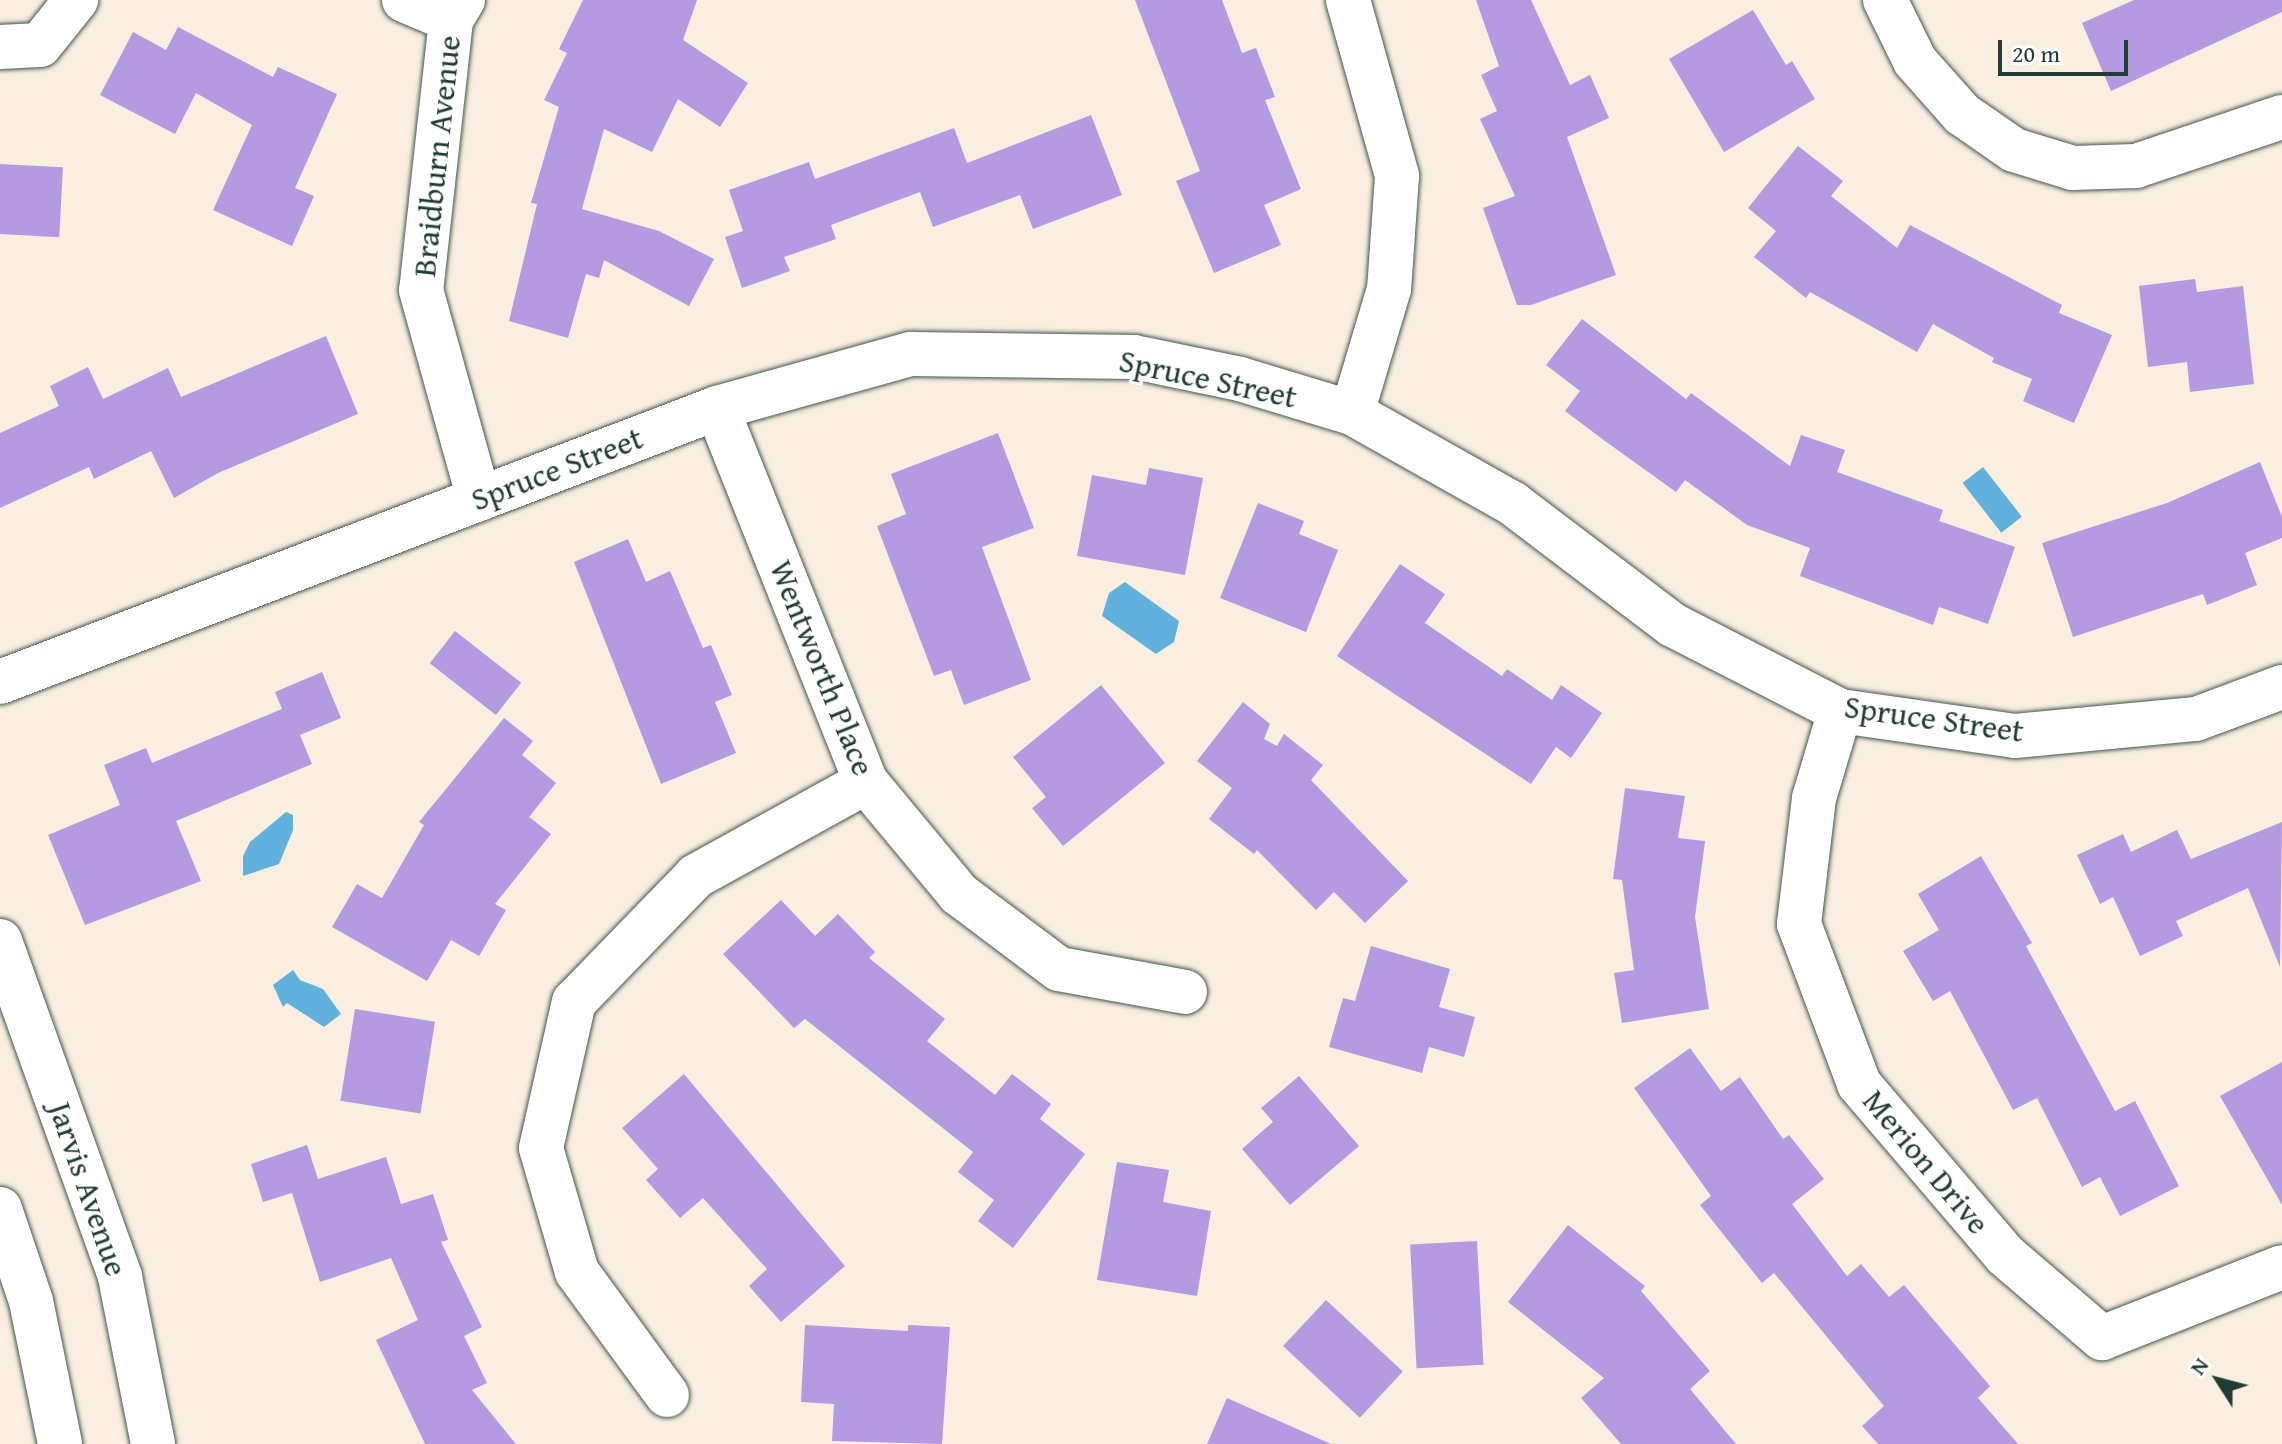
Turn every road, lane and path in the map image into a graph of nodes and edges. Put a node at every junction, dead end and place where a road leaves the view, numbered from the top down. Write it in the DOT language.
graph roads {
  1 [pos="76,0"];
  2 [pos="404,0"];
  3 [pos="1348,0"];
  4 [pos="1885,0"];
  5 [pos="457,10"];
  6 [pos="0,47"];
  7 [pos="2282,117"];
  8 [pos="717,408"];
  9 [pos="1352,413"];
  10 [pos="479,499"];
  11 [pos="0,682"];
  12 [pos="2282,687"];
  13 [pos="1840,711"];
  14 [pos="866,782"];
  15 [pos="0,941"];
  16 [pos="1185,992"];
  17 [pos="0,1209"];
  18 [pos="2282,1267"];
  19 [pos="667,1395"];
  20 [pos="60,1444"];
  21 [pos="153,1444"];
  1 -- 6 [label="street"];
  2 -- 5 [label="street"];
  3 -- 9 [label="street"];
  4 -- 7 [label="street"];
  5 -- 10 [label="street, Braidburn Avenue"];
  8 -- 9 [label="street, Spruce Street"];
  8 -- 10 [label="street, Spruce Street"];
  8 -- 14 [label="street, Wentworth Place"];
  9 -- 13 [label="street, Spruce Street"];
  10 -- 11 [label="street, Spruce Street"];
  12 -- 13 [label="street, Spruce Street"];
  13 -- 18 [label="street, Merion Drive"];
  14 -- 16 [label="street, Wentworth Place"];
  14 -- 19 [label="street"];
  15 -- 21 [label="street, Jarvis Avenue"];
  17 -- 20 [label="street"];
}
